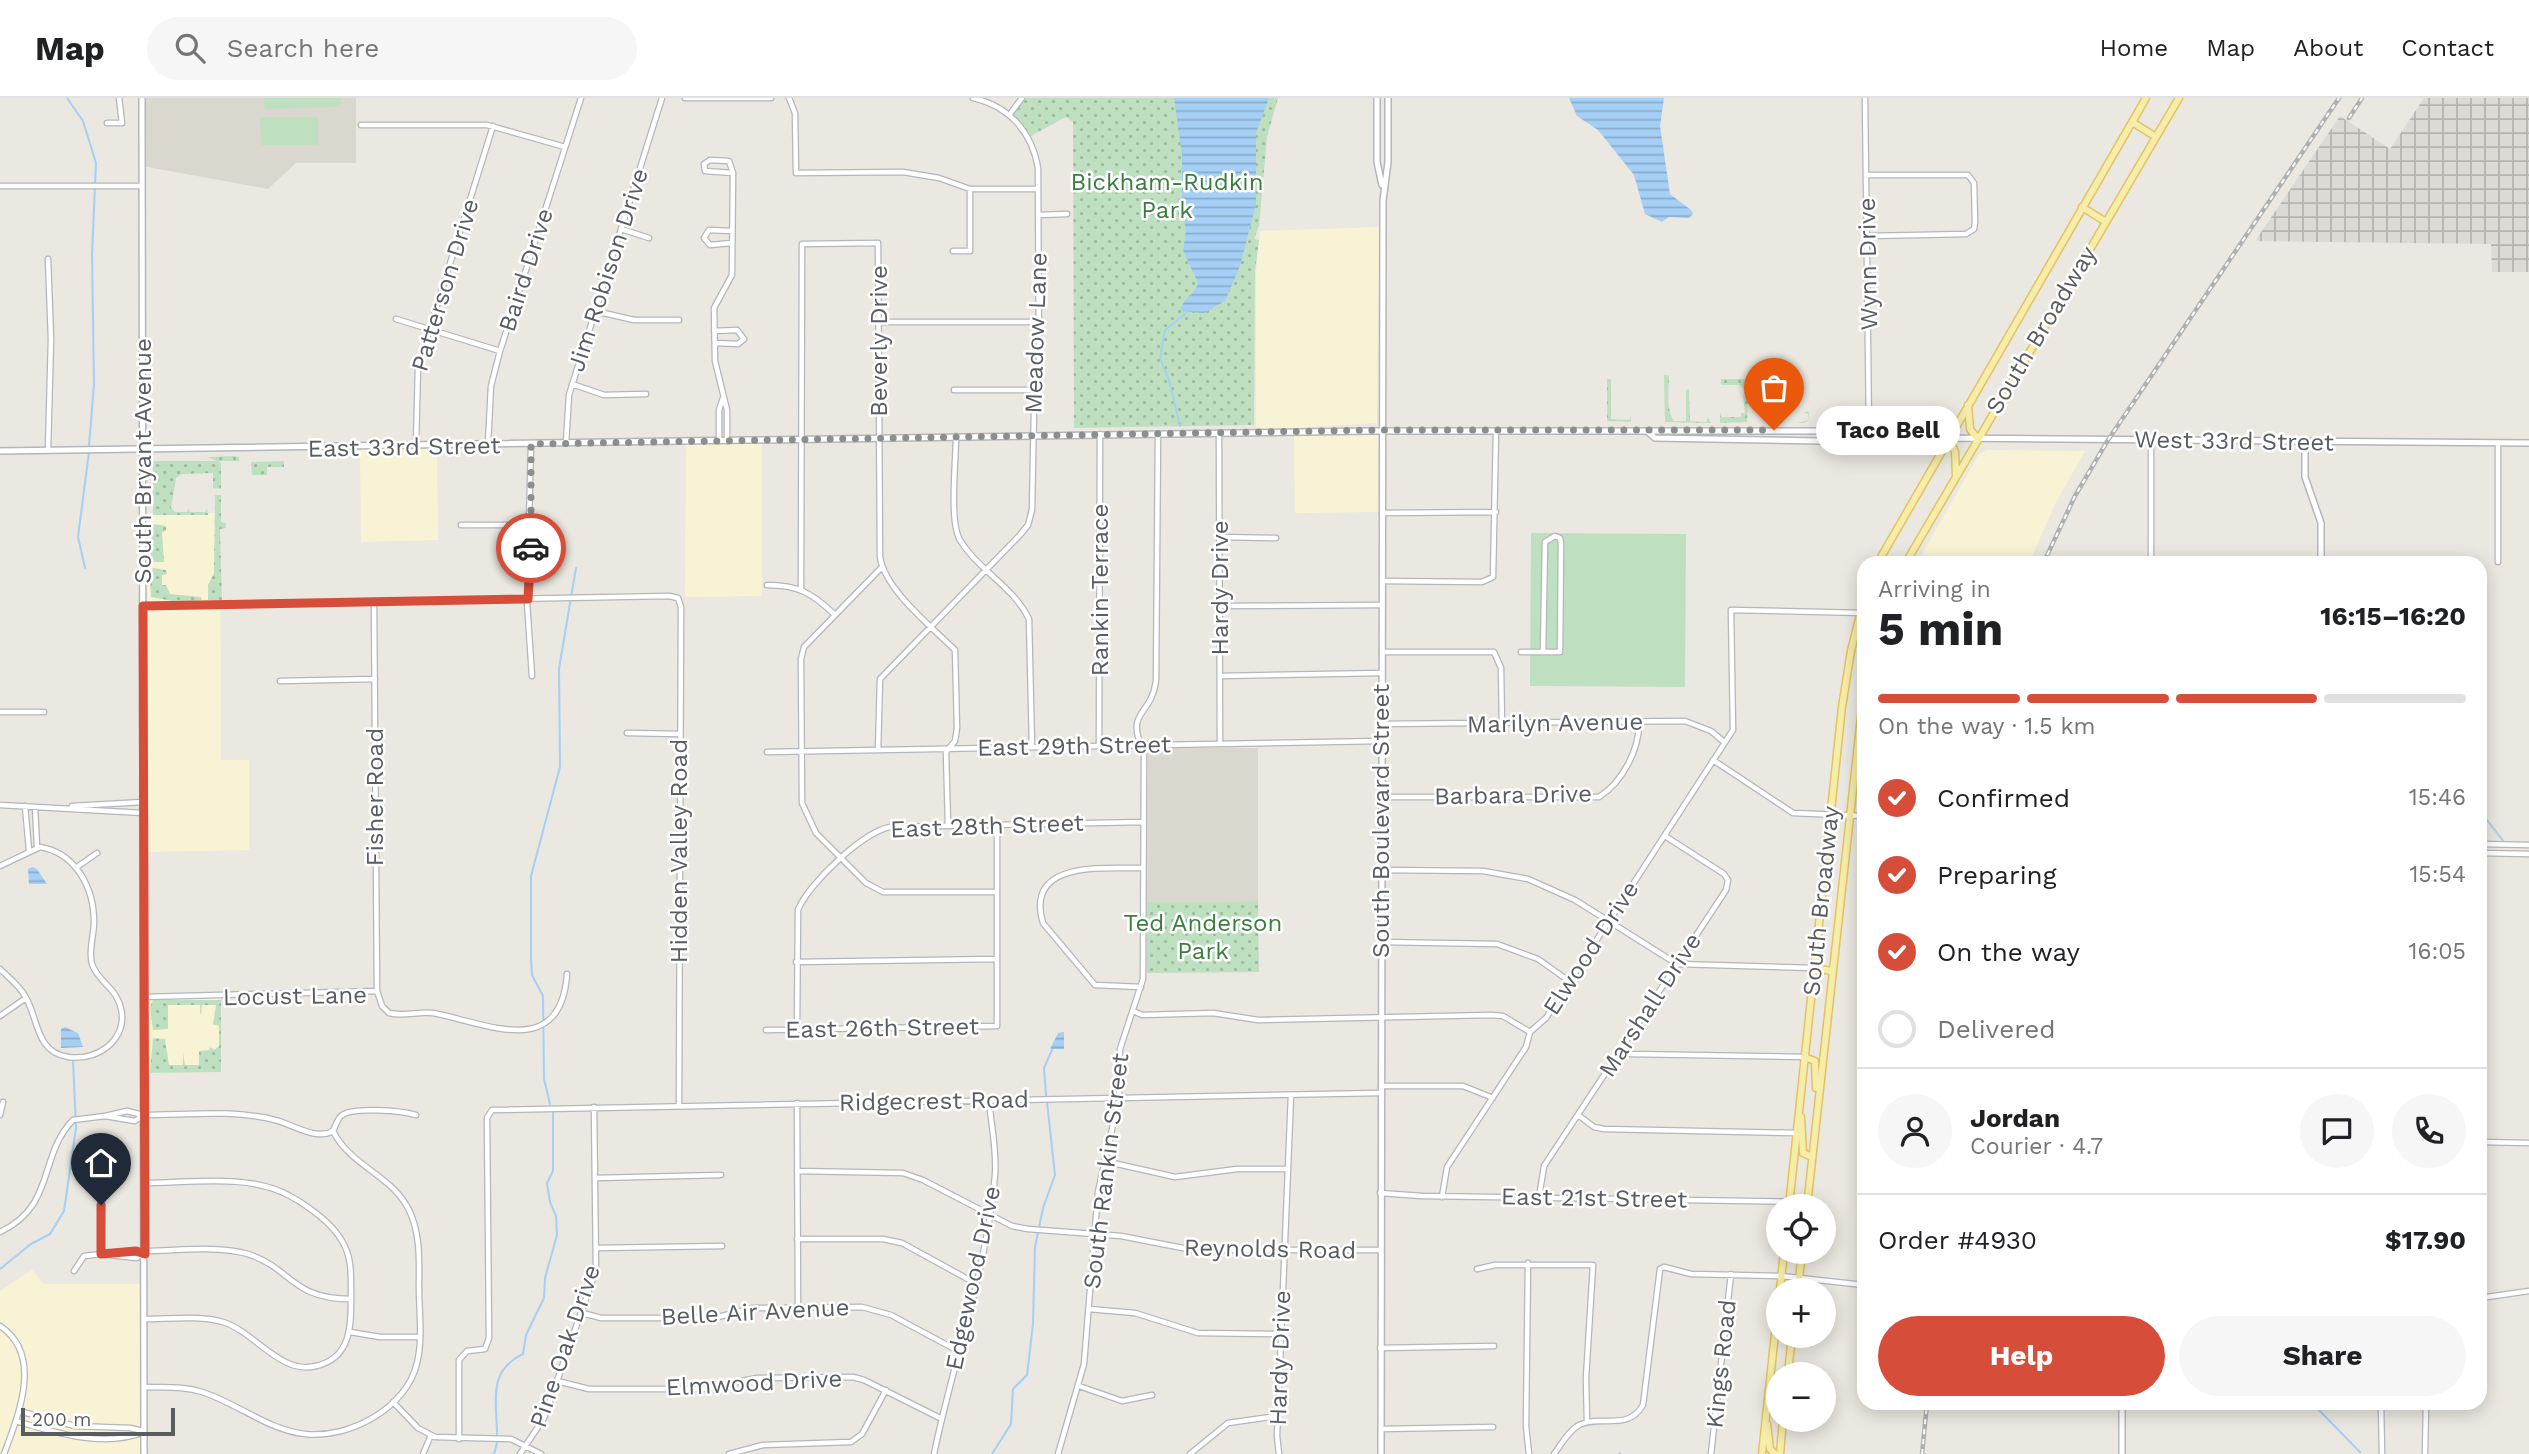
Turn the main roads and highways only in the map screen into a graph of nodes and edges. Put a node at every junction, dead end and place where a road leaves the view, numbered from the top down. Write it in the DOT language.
graph roads {
  1 [pos="2146,98"];
  2 [pos="2179,98"];
  3 [pos="2132,122"];
  4 [pos="2156,136"];
  5 [pos="2082,207"];
  6 [pos="2106,222"];
  7 [pos="1968,405"];
  8 [pos="1949,438"];
  9 [pos="1977,438"];
  10 [pos="1956,477"];
  11 [pos="1882,556"];
  12 [pos="1910,556"];
  13 [pos="1857,630"];
  14 [pos="1857,749"];
  15 [pos="1814,968"];
  16 [pos="1832,971"];
  17 [pos="1804,1057"];
  18 [pos="1818,1100"];
  19 [pos="1800,1104"];
  20 [pos="1812,1157"];
  21 [pos="1790,1194"];
  22 [pos="1808,1194"];
  23 [pos="1766,1416"];
  24 [pos="1768,1432"];
  25 [pos="1781,1432"];
  26 [pos="1762,1454"];
  27 [pos="1777,1454"];
  1 -- 3 [label="main road, South Broadway"];
  2 -- 4 [label="main road, South Broadway"];
  3 -- 4 [label="main road"];
  3 -- 5 [label="main road, South Broadway"];
  4 -- 6 [label="main road, South Broadway"];
  5 -- 6 [label="main road"];
  5 -- 7 [label="main road, South Broadway"];
  6 -- 9 [label="main road, South Broadway"];
  7 -- 8 [label="main road, South Broadway"];
  7 -- 9 [label="main road"];
  8 -- 10 [label="main road"];
  8 -- 11 [label="main road, South Broadway"];
  9 -- 10 [label="main road, South Broadway"];
  10 -- 12 [label="main road, South Broadway"];
  13 -- 15 [label="main road, South Broadway"];
  14 -- 16 [label="main road, South Broadway"];
  15 -- 16 [label="main road"];
  15 -- 17 [label="main road, South Broadway"];
  16 -- 18 [label="main road, South Broadway"];
  17 -- 18 [label="main road"];
  17 -- 19 [label="main road, South Broadway"];
  18 -- 20 [label="main road, South Broadway"];
  19 -- 20 [label="main road"];
  19 -- 21 [label="main road, South Broadway"];
  20 -- 22 [label="main road, South Broadway"];
  23 -- 26 [label="main road"];
  24 -- 27 [label="main road"];
  25 -- 27 [label="main road"];
}
